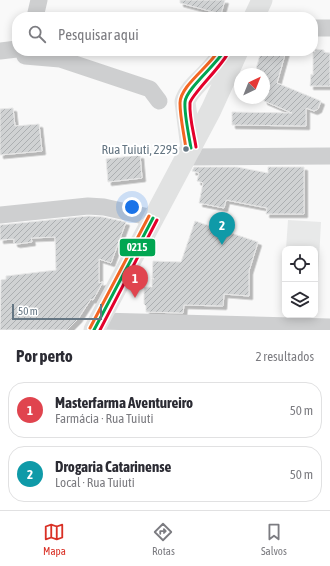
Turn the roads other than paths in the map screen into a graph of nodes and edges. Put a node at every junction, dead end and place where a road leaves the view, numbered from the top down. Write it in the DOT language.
graph roads {
  1 [pos="39,0"];
  2 [pos="248,0"];
  3 [pos="262,0"];
  4 [pos="36,12"];
  5 [pos="242,12"];
  6 [pos="256,12"];
  7 [pos="318,28"];
  8 [pos="330,28"];
  9 [pos="12,50"];
  10 [pos="0,51"];
  11 [pos="25,56"];
  12 [pos="221,56"];
  13 [pos="236,56"];
  14 [pos="158,92"];
  15 [pos="185,102"];
  16 [pos="211,110"];
  17 [pos="188,152"];
  18 [pos="330,156"];
  19 [pos="0,215"];
  20 [pos="153,218"];
  21 [pos="97,325"];
  22 [pos="330,327"];
  23 [pos="280,328"];
  1 -- 4 [label="street"];
  2 -- 5 [label="main road"];
  3 -- 6 [label="main road"];
  7 -- 8 [label="street"];
  9 -- 10 [label="street"];
  11 -- 14 [label="street"];
  12 -- 15 [label="main road"];
  13 -- 16 [label="main road"];
  15 -- 16 [label="main road"];
  15 -- 17 [label="main road"];
  16 -- 17 [label="main road"];
  17 -- 18 [label="street"];
  17 -- 20 [label="main road"];
  19 -- 20 [label="street"];
  20 -- 21 [label="main road"];
  21 -- 23 [label="street"];
  22 -- 23 [label="street"];
}
